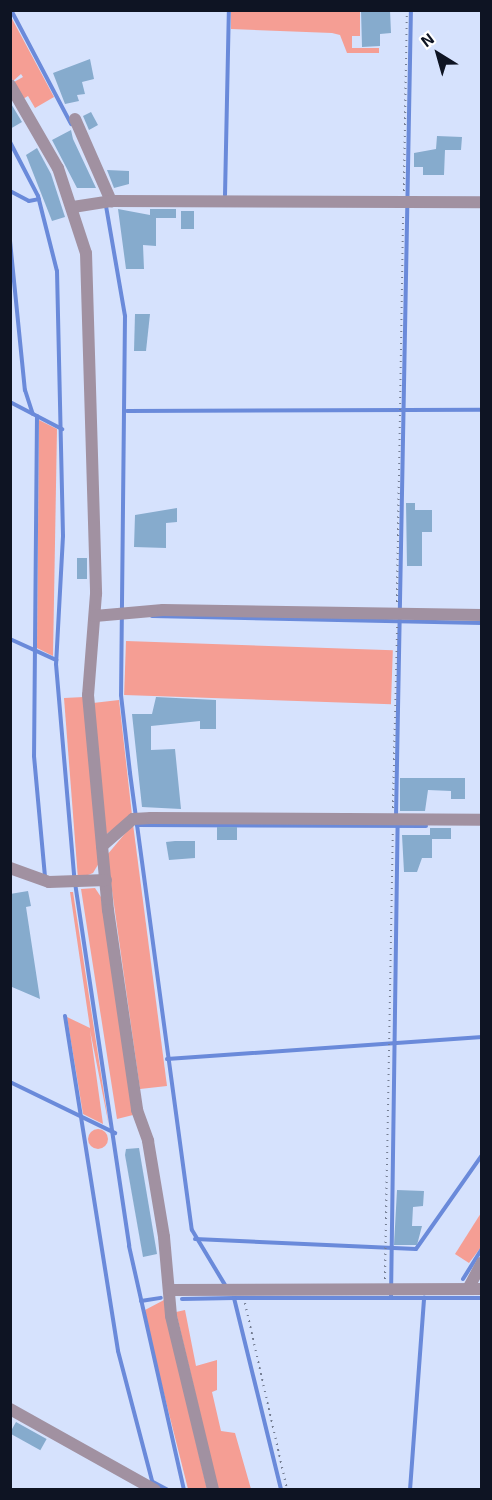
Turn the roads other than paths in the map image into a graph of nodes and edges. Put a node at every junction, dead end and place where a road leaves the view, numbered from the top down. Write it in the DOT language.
graph roads {
  1 [pos="10,85"];
  2 [pos="75,119"];
  3 [pos="111,201"];
  4 [pos="482,202"];
  5 [pos="73,207"];
  6 [pos="482,615"];
  7 [pos="94,616"];
  8 [pos="482,820"];
  9 [pos="102,846"];
  10 [pos="10,868"];
  11 [pos="106,880"];
  12 [pos="482,1263"];
  13 [pos="468,1289"];
  14 [pos="482,1289"];
  15 [pos="169,1290"];
  16 [pos="10,1409"];
  17 [pos="155,1490"];
  18 [pos="213,1490"];
  1 -- 5 [label="street"];
  2 -- 3 [label="street"];
  3 -- 4 [label="street"];
  3 -- 5 [label="street"];
  5 -- 7 [label="street"];
  6 -- 7 [label="street"];
  7 -- 9 [label="street"];
  8 -- 9 [label="street"];
  9 -- 11 [label="street"];
  10 -- 11 [label="street"];
  11 -- 15 [label="street"];
  12 -- 13 [label="street"];
  13 -- 14 [label="street"];
  13 -- 15 [label="street"];
  15 -- 18 [label="street"];
  16 -- 17 [label="street"];
}
